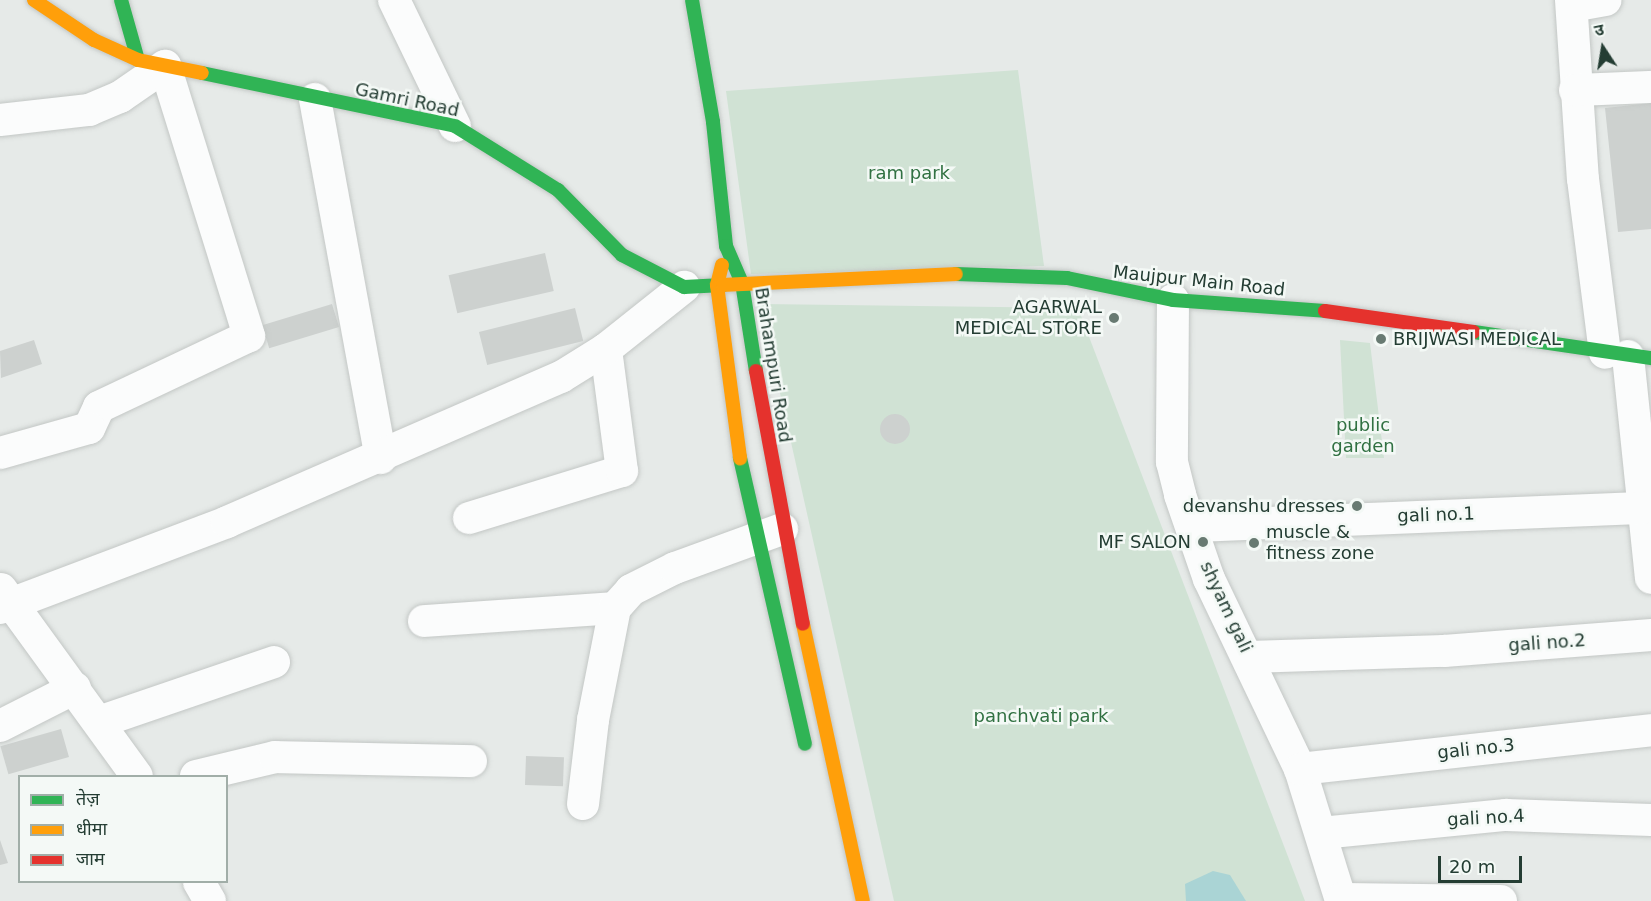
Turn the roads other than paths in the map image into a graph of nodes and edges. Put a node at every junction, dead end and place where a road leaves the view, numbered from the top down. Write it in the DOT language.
graph roads {
  1 [pos="34,0"];
  2 [pos="121,0"];
  3 [pos="393,0"];
  4 [pos="692,0"];
  5 [pos="1605,0"];
  6 [pos="1572,3"];
  7 [pos="152,63"];
  8 [pos="1651,87"];
  9 [pos="1575,90"];
  10 [pos="315,99"];
  11 [pos="0,120"];
  12 [pos="455,126"];
  13 [pos="726,246"];
  14 [pos="741,283"];
  15 [pos="717,285"];
  16 [pos="684,287"];
  17 [pos="1173,300"];
  18 [pos="606,349"];
  19 [pos="1628,355"];
  20 [pos="2,444"];
  21 [pos="381,458"];
  22 [pos="1643,508"];
  23 [pos="470,518"];
  24 [pos="1193,526"];
  25 [pos="770,533"];
  26 [pos="1651,578"];
  27 [pos="4,601"];
  28 [pos="615,608"];
  29 [pos="424,621"];
  30 [pos="1651,635"];
  31 [pos="1249,657"];
  32 [pos="274,662"];
  33 [pos="75,688"];
  34 [pos="99,722"];
  35 [pos="0,726"];
  36 [pos="1651,730"];
  37 [pos="809,759"];
  38 [pos="471,760"];
  39 [pos="1300,769"];
  40 [pos="136,775"];
  41 [pos="204,775"];
  42 [pos="583,804"];
  43 [pos="1651,820"];
  44 [pos="1322,833"];
  45 [pos="200,883"];
  46 [pos="1341,900"];
  47 [pos="210,901"];
  48 [pos="863,901"];
  49 [pos="1501,901"];
  1 -- 7 [label="street, Gamri Road"];
  2 -- 7 [label="street"];
  3 -- 12 [label="street"];
  4 -- 13 [label="street"];
  5 -- 6 [label="street"];
  6 -- 9 [label="street"];
  7 -- 10 [label="street, Gamri Road"];
  7 -- 11 [label="street"];
  7 -- 20 [label="street"];
  8 -- 9 [label="street"];
  9 -- 19 [label="street"];
  10 -- 12 [label="street, Gamri Road"];
  10 -- 21 [label="street"];
  12 -- 16 [label="street, Gamri Road"];
  13 -- 14 [label="street, Brahampuri Road"];
  13 -- 15 [label="street, Brahampuri Road"];
  14 -- 15 [label="street"];
  14 -- 17 [label="street, Maujpur Main Road"];
  14 -- 25 [label="street, Brahampuri Road"];
  15 -- 16 [label="street"];
  15 -- 25 [label="street, Brahampuri Road"];
  16 -- 18 [label="street"];
  17 -- 19 [label="street, Maujpur Main Road"];
  17 -- 24 [label="street, shyam gali"];
  18 -- 21 [label="street"];
  18 -- 23 [label="street"];
  19 -- 22 [label="street"];
  21 -- 27 [label="street"];
  22 -- 24 [label="street, gali no.1"];
  22 -- 26 [label="street"];
  24 -- 31 [label="street, shyam gali"];
  25 -- 28 [label="street"];
  25 -- 37 [label="street, Brahampuri Road"];
  25 -- 48 [label="street, Brahampuri Road"];
  27 -- 33 [label="street"];
  28 -- 29 [label="street"];
  28 -- 42 [label="street"];
  30 -- 31 [label="street, gali no.2"];
  31 -- 39 [label="street, shyam gali"];
  32 -- 34 [label="street"];
  33 -- 34 [label="street"];
  33 -- 35 [label="street"];
  34 -- 40 [label="street"];
  36 -- 39 [label="street, gali no.3"];
  38 -- 41 [label="street"];
  39 -- 44 [label="street, shyam gali"];
  43 -- 44 [label="street, gali no.4"];
  44 -- 46 [label="street, shyam gali"];
  45 -- 47 [label="street"];
  46 -- 49 [label="street"];
}
